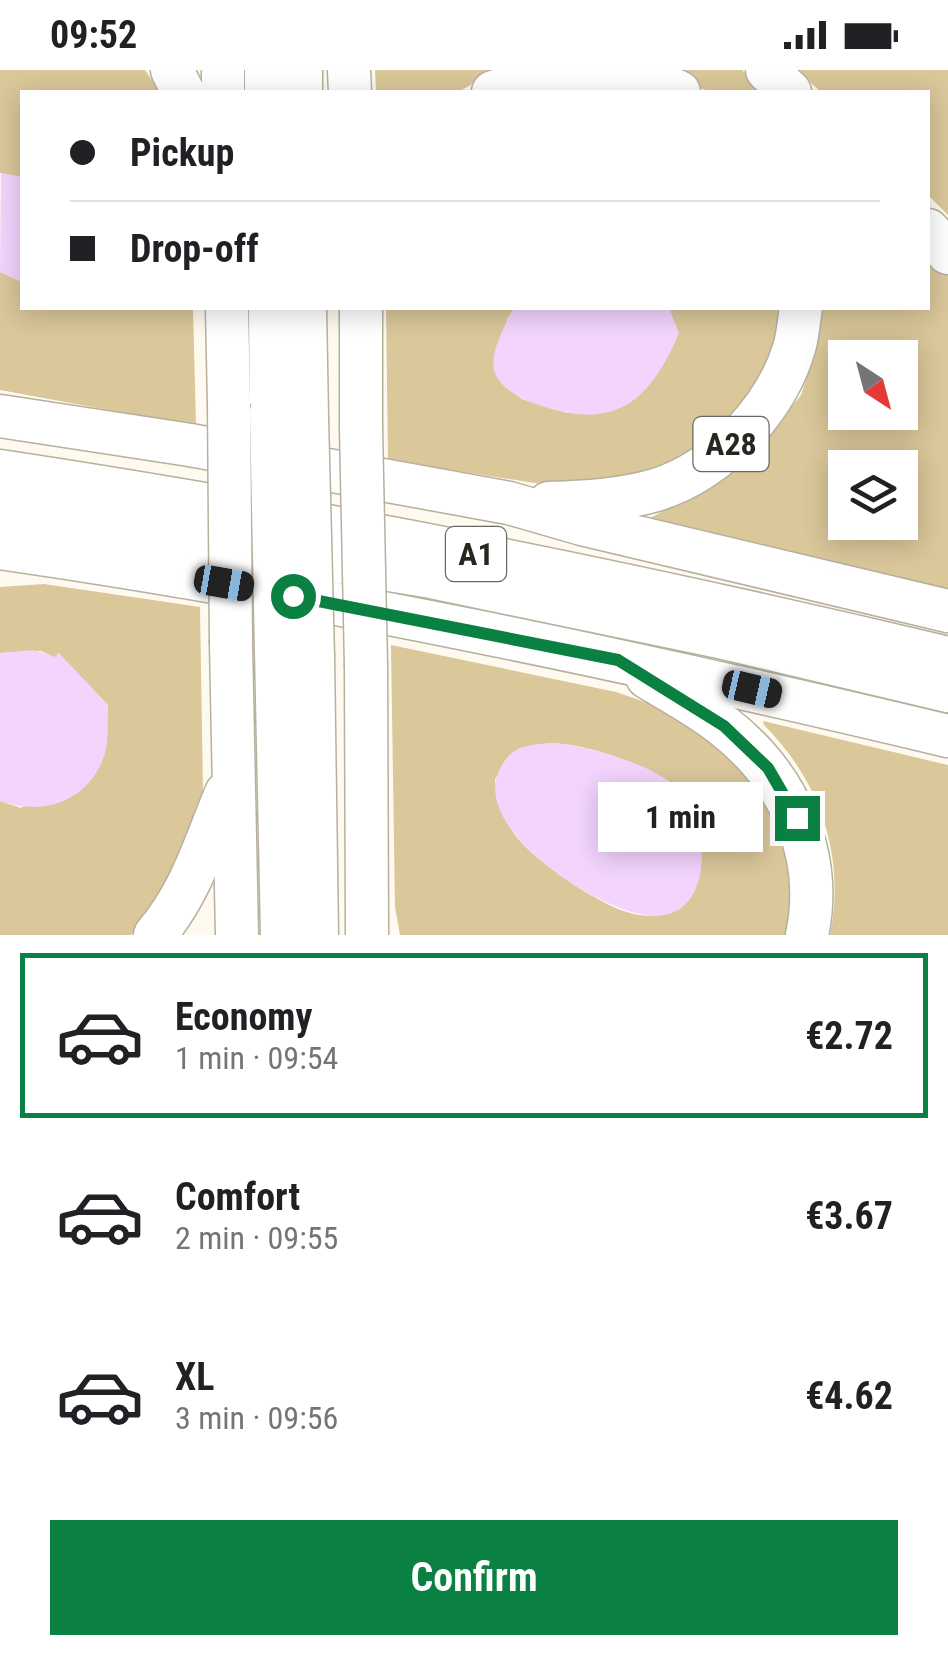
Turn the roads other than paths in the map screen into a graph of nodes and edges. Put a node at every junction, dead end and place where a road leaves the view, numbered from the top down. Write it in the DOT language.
graph roads {
  1 [pos="562,70"];
  2 [pos="574,70"];
  3 [pos="767,70"];
  4 [pos="499,90"];
  5 [pos="673,90"];
  6 [pos="788,90"];
  7 [pos="930,232"];
  8 [pos="948,253"];
  9 [pos="227,310"];
  10 [pos="270,310"];
  11 [pos="305,310"];
  12 [pos="361,310"];
  13 [pos="801,310"];
  14 [pos="289,415"];
  15 [pos="0,416"];
  16 [pos="0,471"];
  17 [pos="509,504"];
  18 [pos="0,507"];
  19 [pos="0,548"];
  20 [pos="94,562"];
  21 [pos="0,572"];
  22 [pos="948,611"];
  23 [pos="294,654"];
  24 [pos="948,658"];
  25 [pos="618,660"];
  26 [pos="948,691"];
  27 [pos="948,736"];
  28 [pos="234,774"];
  29 [pos="366,828"];
  30 [pos="155,935"];
  31 [pos="237,935"];
  32 [pos="282,935"];
  33 [pos="317,935"];
  34 [pos="367,935"];
  35 [pos="381,935"];
  36 [pos="807,935"];
  1 -- 4 [label="highway"];
  2 -- 5 [label="highway"];
  3 -- 6 [label="highway"];
  7 -- 8 [label="highway"];
  9 -- 28 [label="highway, bridge"];
  10 -- 14 [label="highway"];
  11 -- 14 [label="highway"];
  12 -- 29 [label="highway, bridge"];
  13 -- 17 [label="highway, A28"];
  14 -- 23 [label="highway, bridge"];
  15 -- 17 [label="highway, A1"];
  16 -- 24 [label="highway, A1"];
  17 -- 22 [label="highway, A1"];
  18 -- 26 [label="highway, A1"];
  19 -- 20 [label="highway, A1"];
  20 -- 21 [label="highway"];
  20 -- 25 [label="highway, A1"];
  23 -- 32 [label="highway"];
  23 -- 33 [label="highway"];
  25 -- 27 [label="highway, A1"];
  25 -- 36 [label="highway, A1"];
  28 -- 30 [label="highway"];
  28 -- 31 [label="highway"];
  29 -- 34 [label="highway"];
  29 -- 35 [label="highway"];
}
